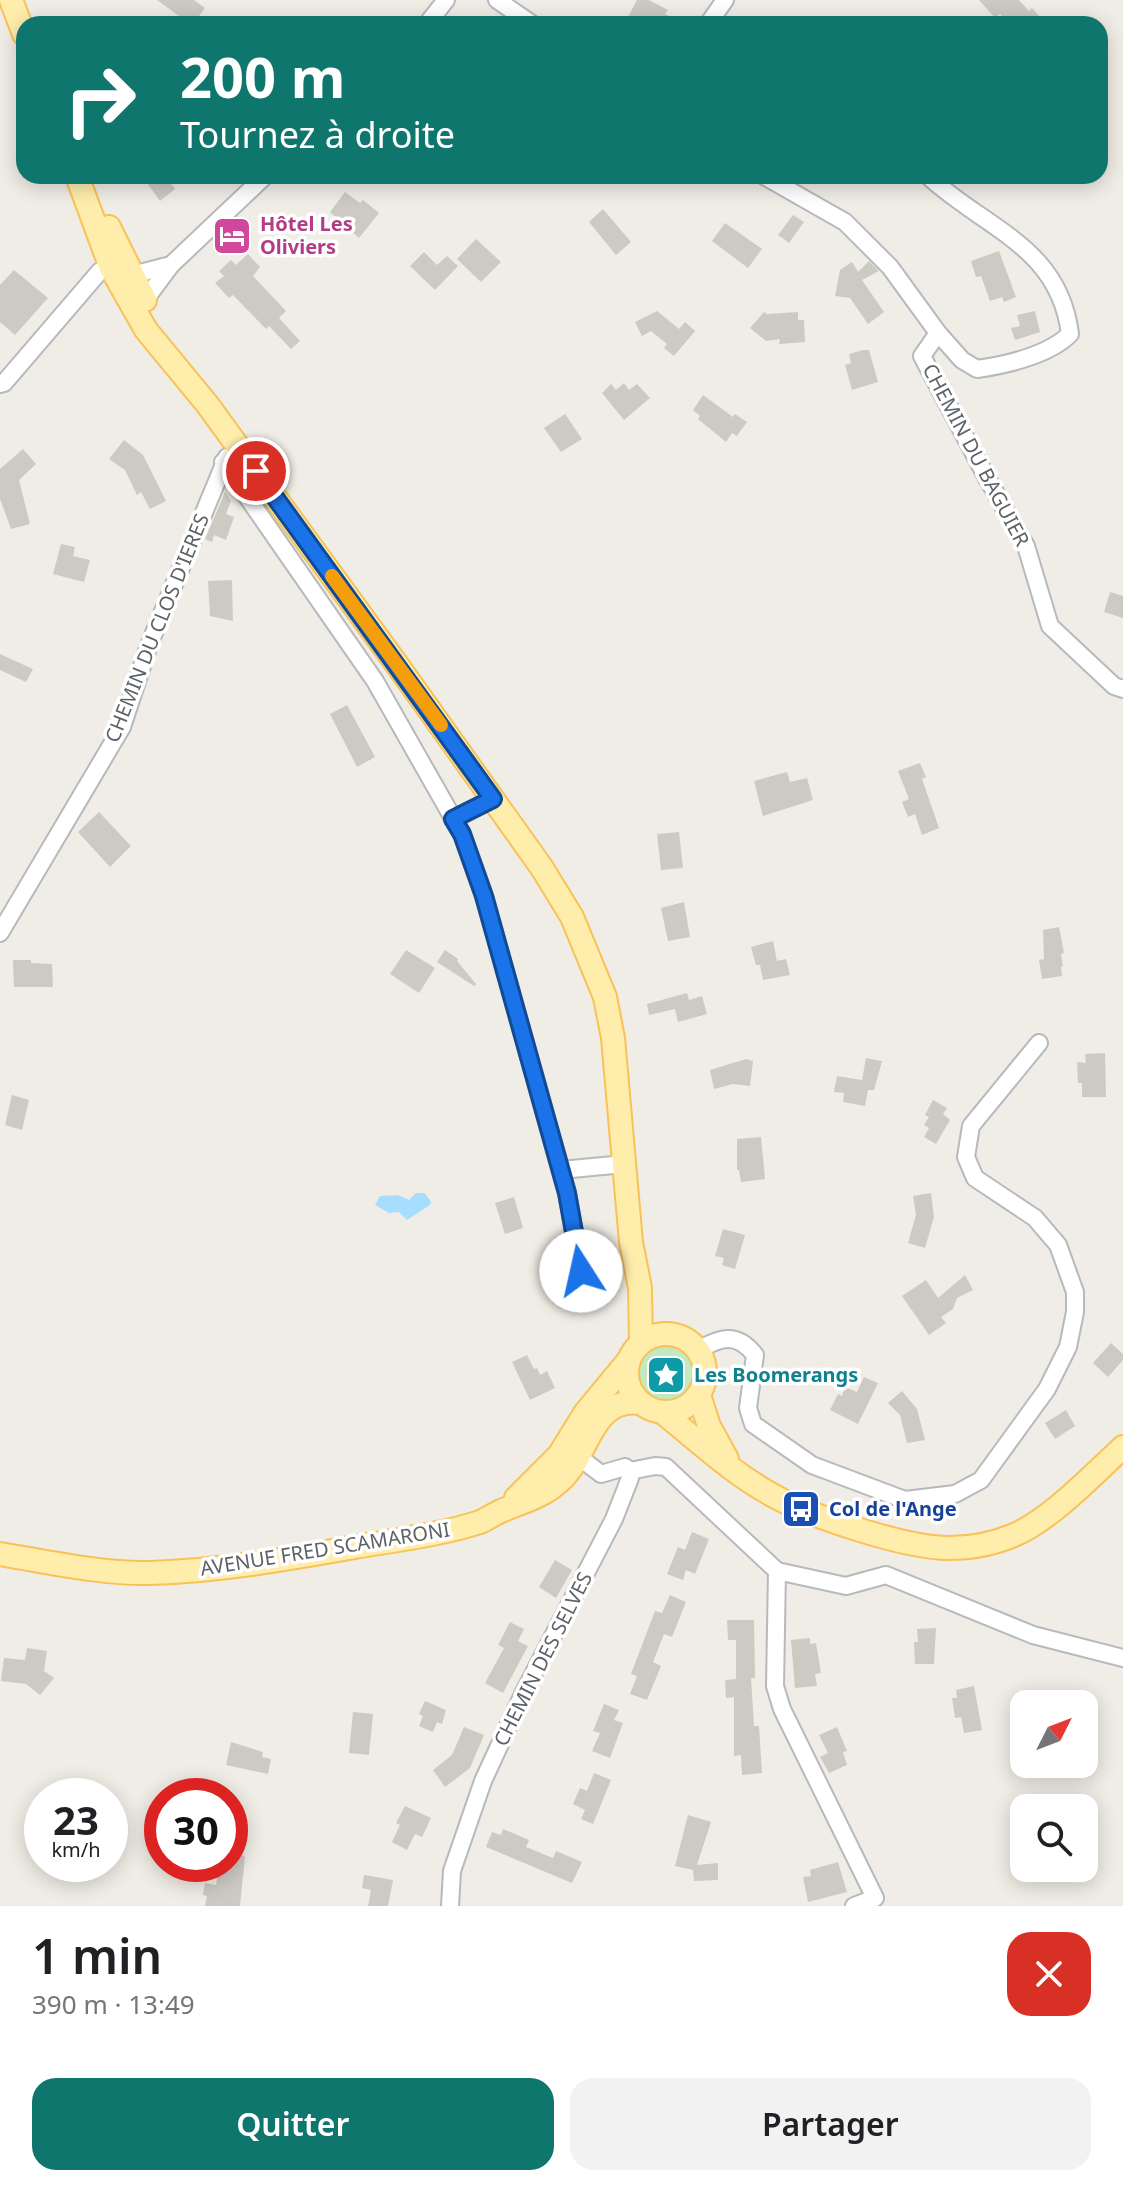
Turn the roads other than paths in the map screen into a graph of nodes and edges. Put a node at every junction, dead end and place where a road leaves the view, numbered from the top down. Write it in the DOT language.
graph roads {
  1 [pos="446,0"];
  2 [pos="497,0"];
  3 [pos="433,16"];
  4 [pos="520,16"];
  5 [pos="80,184"];
  6 [pos="87,184"];
  7 [pos="257,184"];
  8 [pos="778,184"];
  9 [pos="938,184"];
  10 [pos="171,265"];
  11 [pos="129,285"];
  12 [pos="938,333"];
  13 [pos="0,384"];
  14 [pos="230,453"];
  15 [pos="1123,689"];
  16 [pos="493,799"];
  17 [pos="453,819"];
  18 [pos="0,933"];
  19 [pos="1039,1043"];
  20 [pos="624,1164"];
  21 [pos="561,1170"];
  22 [pos="640,1288"];
  23 [pos="586,1297"];
  24 [pos="677,1335"];
  25 [pos="698,1350"];
  26 [pos="635,1352"];
  27 [pos="699,1395"];
  28 [pos="641,1403"];
  29 [pos="662,1412"];
  30 [pos="585,1413"];
  31 [pos="1123,1447"];
  32 [pos="579,1457"];
  33 [pos="732,1469"];
  34 [pos="630,1471"];
  35 [pos="503,1510"];
  36 [pos="0,1554"];
  37 [pos="777,1571"];
  38 [pos="1123,1658"];
  39 [pos="450,1906"];
  40 [pos="854,1906"];
  1 -- 3 [label="street"];
  2 -- 4 [label="street"];
  5 -- 11 [label="main road"];
  6 -- 11 [label="main road"];
  7 -- 10 [label="street"];
  8 -- 12 [label="street, CHEMIN DU BAGUIER"];
  9 -- 12 [label="street, CHEMIN DU BAGUIER"];
  10 -- 11 [label="street"];
  10 -- 11 [label="street"];
  11 -- 13 [label="street"];
  11 -- 14 [label="main road"];
  12 -- 15 [label="street, CHEMIN DU BAGUIER"];
  14 -- 16 [label="main road"];
  14 -- 17 [label="street"];
  14 -- 18 [label="street, CHEMIN DU CLOS D'IERES"];
  16 -- 17 [label="street"];
  16 -- 20 [label="main road"];
  17 -- 21 [label="street"];
  19 -- 25 [label="street"];
  20 -- 21 [label="street"];
  20 -- 22 [label="main road"];
  21 -- 23 [label="street"];
  22 -- 24 [label="main road"];
  22 -- 26 [label="main road"];
  24 -- 25 [label="main road"];
  24 -- 26 [label="main road"];
  25 -- 27 [label="main road"];
  26 -- 28 [label="main road"];
  26 -- 30 [label="main road, AVENUE FRED SCAMARONI"];
  27 -- 29 [label="main road"];
  27 -- 33 [label="main road"];
  28 -- 29 [label="main road"];
  28 -- 32 [label="main road, AVENUE FRED SCAMARONI"];
  29 -- 33 [label="main road"];
  30 -- 32 [label="street"];
  30 -- 35 [label="main road, AVENUE FRED SCAMARONI"];
  31 -- 33 [label="main road"];
  32 -- 34 [label="street"];
  32 -- 35 [label="main road, AVENUE FRED SCAMARONI"];
  34 -- 37 [label="street"];
  34 -- 39 [label="street, CHEMIN DES SELVES"];
  35 -- 36 [label="main road, AVENUE FRED SCAMARONI"];
  37 -- 38 [label="street"];
  37 -- 40 [label="street"];
}
